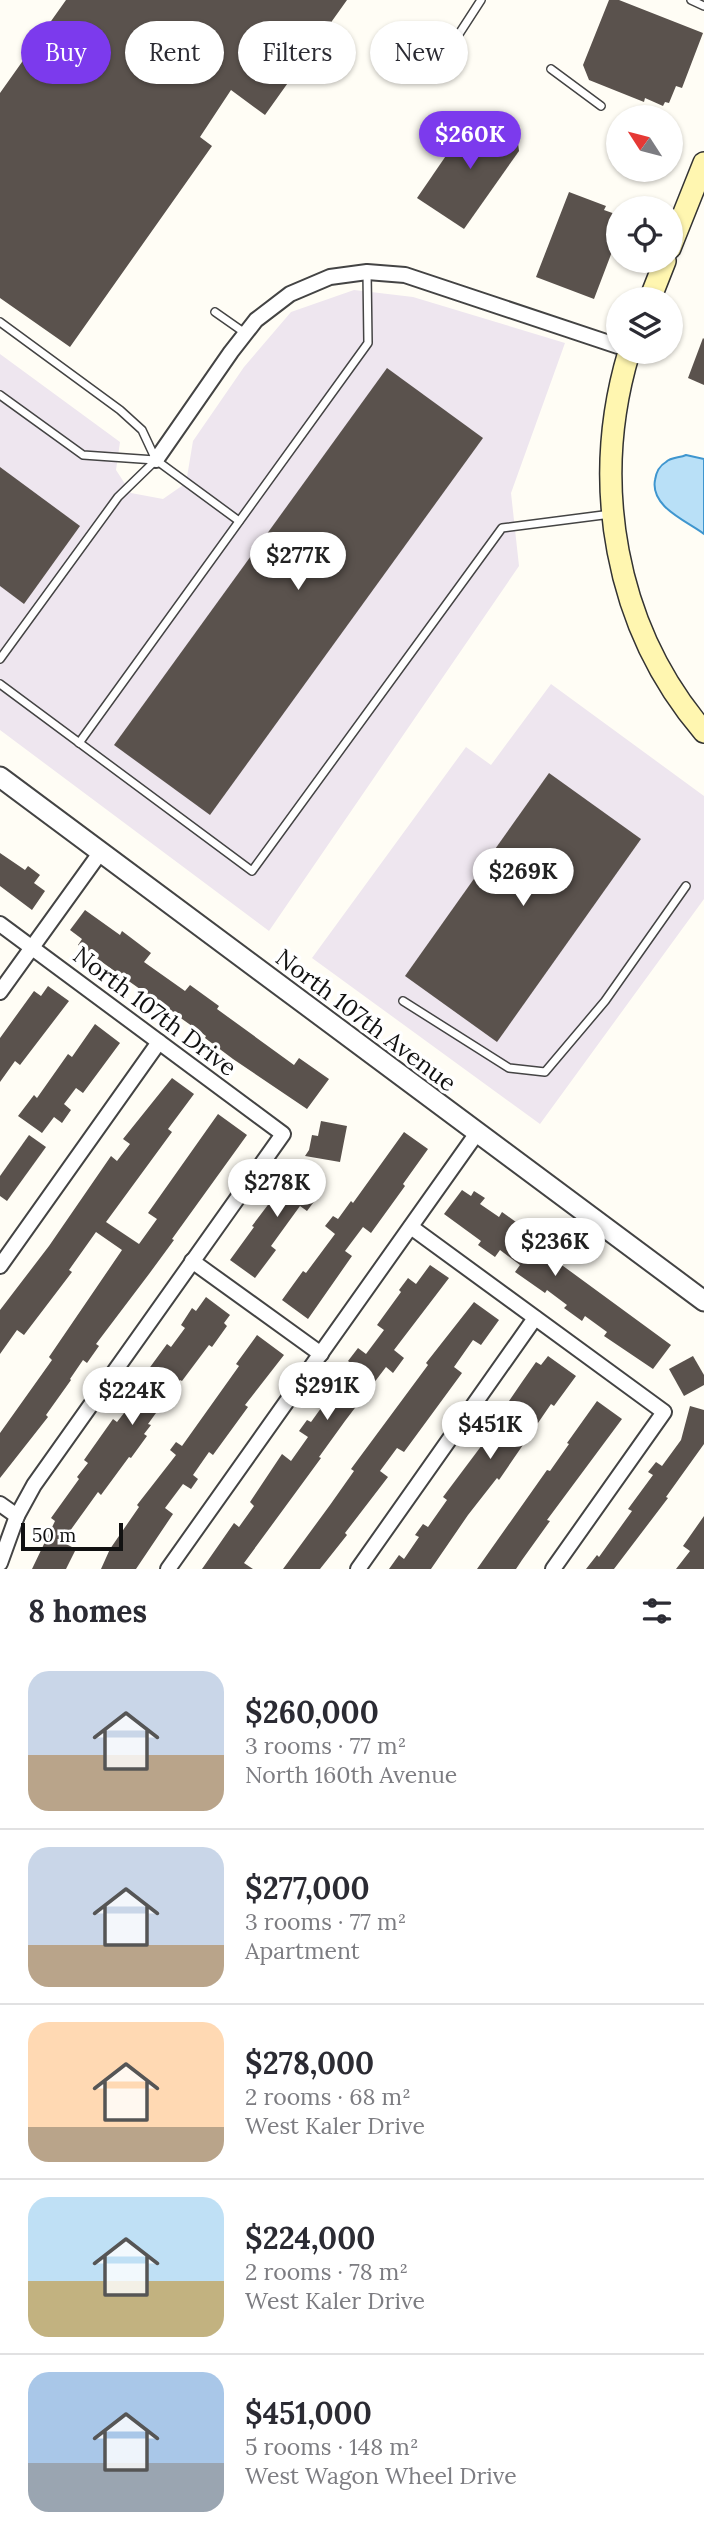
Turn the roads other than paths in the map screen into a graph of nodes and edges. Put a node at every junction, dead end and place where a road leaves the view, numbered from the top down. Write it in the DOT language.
graph roads {
  1 [pos="481,0"];
  2 [pos="691,0"];
  3 [pos="704,6"];
  4 [pos="467,21"];
  5 [pos="551,69"];
  6 [pos="601,106"];
  7 [pos="704,163"];
  8 [pos="683,216"];
  9 [pos="367,272"];
  10 [pos="215,312"];
  11 [pos="0,322"];
  12 [pos="245,333"];
  13 [pos="606,342"];
  14 [pos="626,364"];
  15 [pos="0,395"];
  16 [pos="156,460"];
  17 [pos="611,513"];
  18 [pos="239,521"];
  19 [pos="0,659"];
  20 [pos="0,684"];
  21 [pos="704,732"];
  22 [pos="79,743"];
  23 [pos="0,777"];
  24 [pos="100,853"];
  25 [pos="686,886"];
  26 [pos="0,924"];
  27 [pos="32,947"];
  28 [pos="0,992"];
  29 [pos="402,1001"];
  30 [pos="159,1042"];
  31 [pos="477,1133"];
  32 [pos="411,1227"];
  33 [pos="192,1261"];
  34 [pos="0,1266"];
  35 [pos="704,1301"];
  36 [pos="535,1318"];
  37 [pos="321,1354"];
  38 [pos="0,1504"];
  39 [pos="17,1516"];
  40 [pos="0,1563"];
  41 [pos="168,1569"];
  42 [pos="358,1569"];
  43 [pos="553,1569"];
  1 -- 4 [label="lane"];
  2 -- 3 [label="lane"];
  5 -- 6 [label="lane"];
  7 -- 8 [label="main road"];
  9 -- 12 [label="street"];
  9 -- 13 [label="street"];
  9 -- 18 [label="lane"];
  10 -- 12 [label="lane"];
  11 -- 16 [label="lane"];
  12 -- 16 [label="street"];
  14 -- 17 [label="main road"];
  15 -- 16 [label="lane"];
  16 -- 18 [label="lane"];
  16 -- 19 [label="lane"];
  17 -- 21 [label="main road"];
  17 -- 22 [label="lane"];
  18 -- 22 [label="lane"];
  20 -- 22 [label="lane"];
  23 -- 24 [label="street, North 107th Avenue"];
  24 -- 27 [label="street"];
  24 -- 31 [label="street, North 107th Avenue"];
  25 -- 29 [label="lane"];
  26 -- 27 [label="street, North 107th Drive"];
  27 -- 28 [label="street"];
  27 -- 30 [label="street, North 107th Drive"];
  30 -- 33 [label="street, North 107th Drive"];
  30 -- 34 [label="street"];
  31 -- 32 [label="street"];
  31 -- 35 [label="street, North 107th Avenue"];
  32 -- 36 [label="street"];
  32 -- 37 [label="street"];
  33 -- 37 [label="street"];
  33 -- 39 [label="street"];
  36 -- 42 [label="street"];
  36 -- 43 [label="street"];
  37 -- 41 [label="street"];
  38 -- 39 [label="street"];
  39 -- 40 [label="street"];
}
